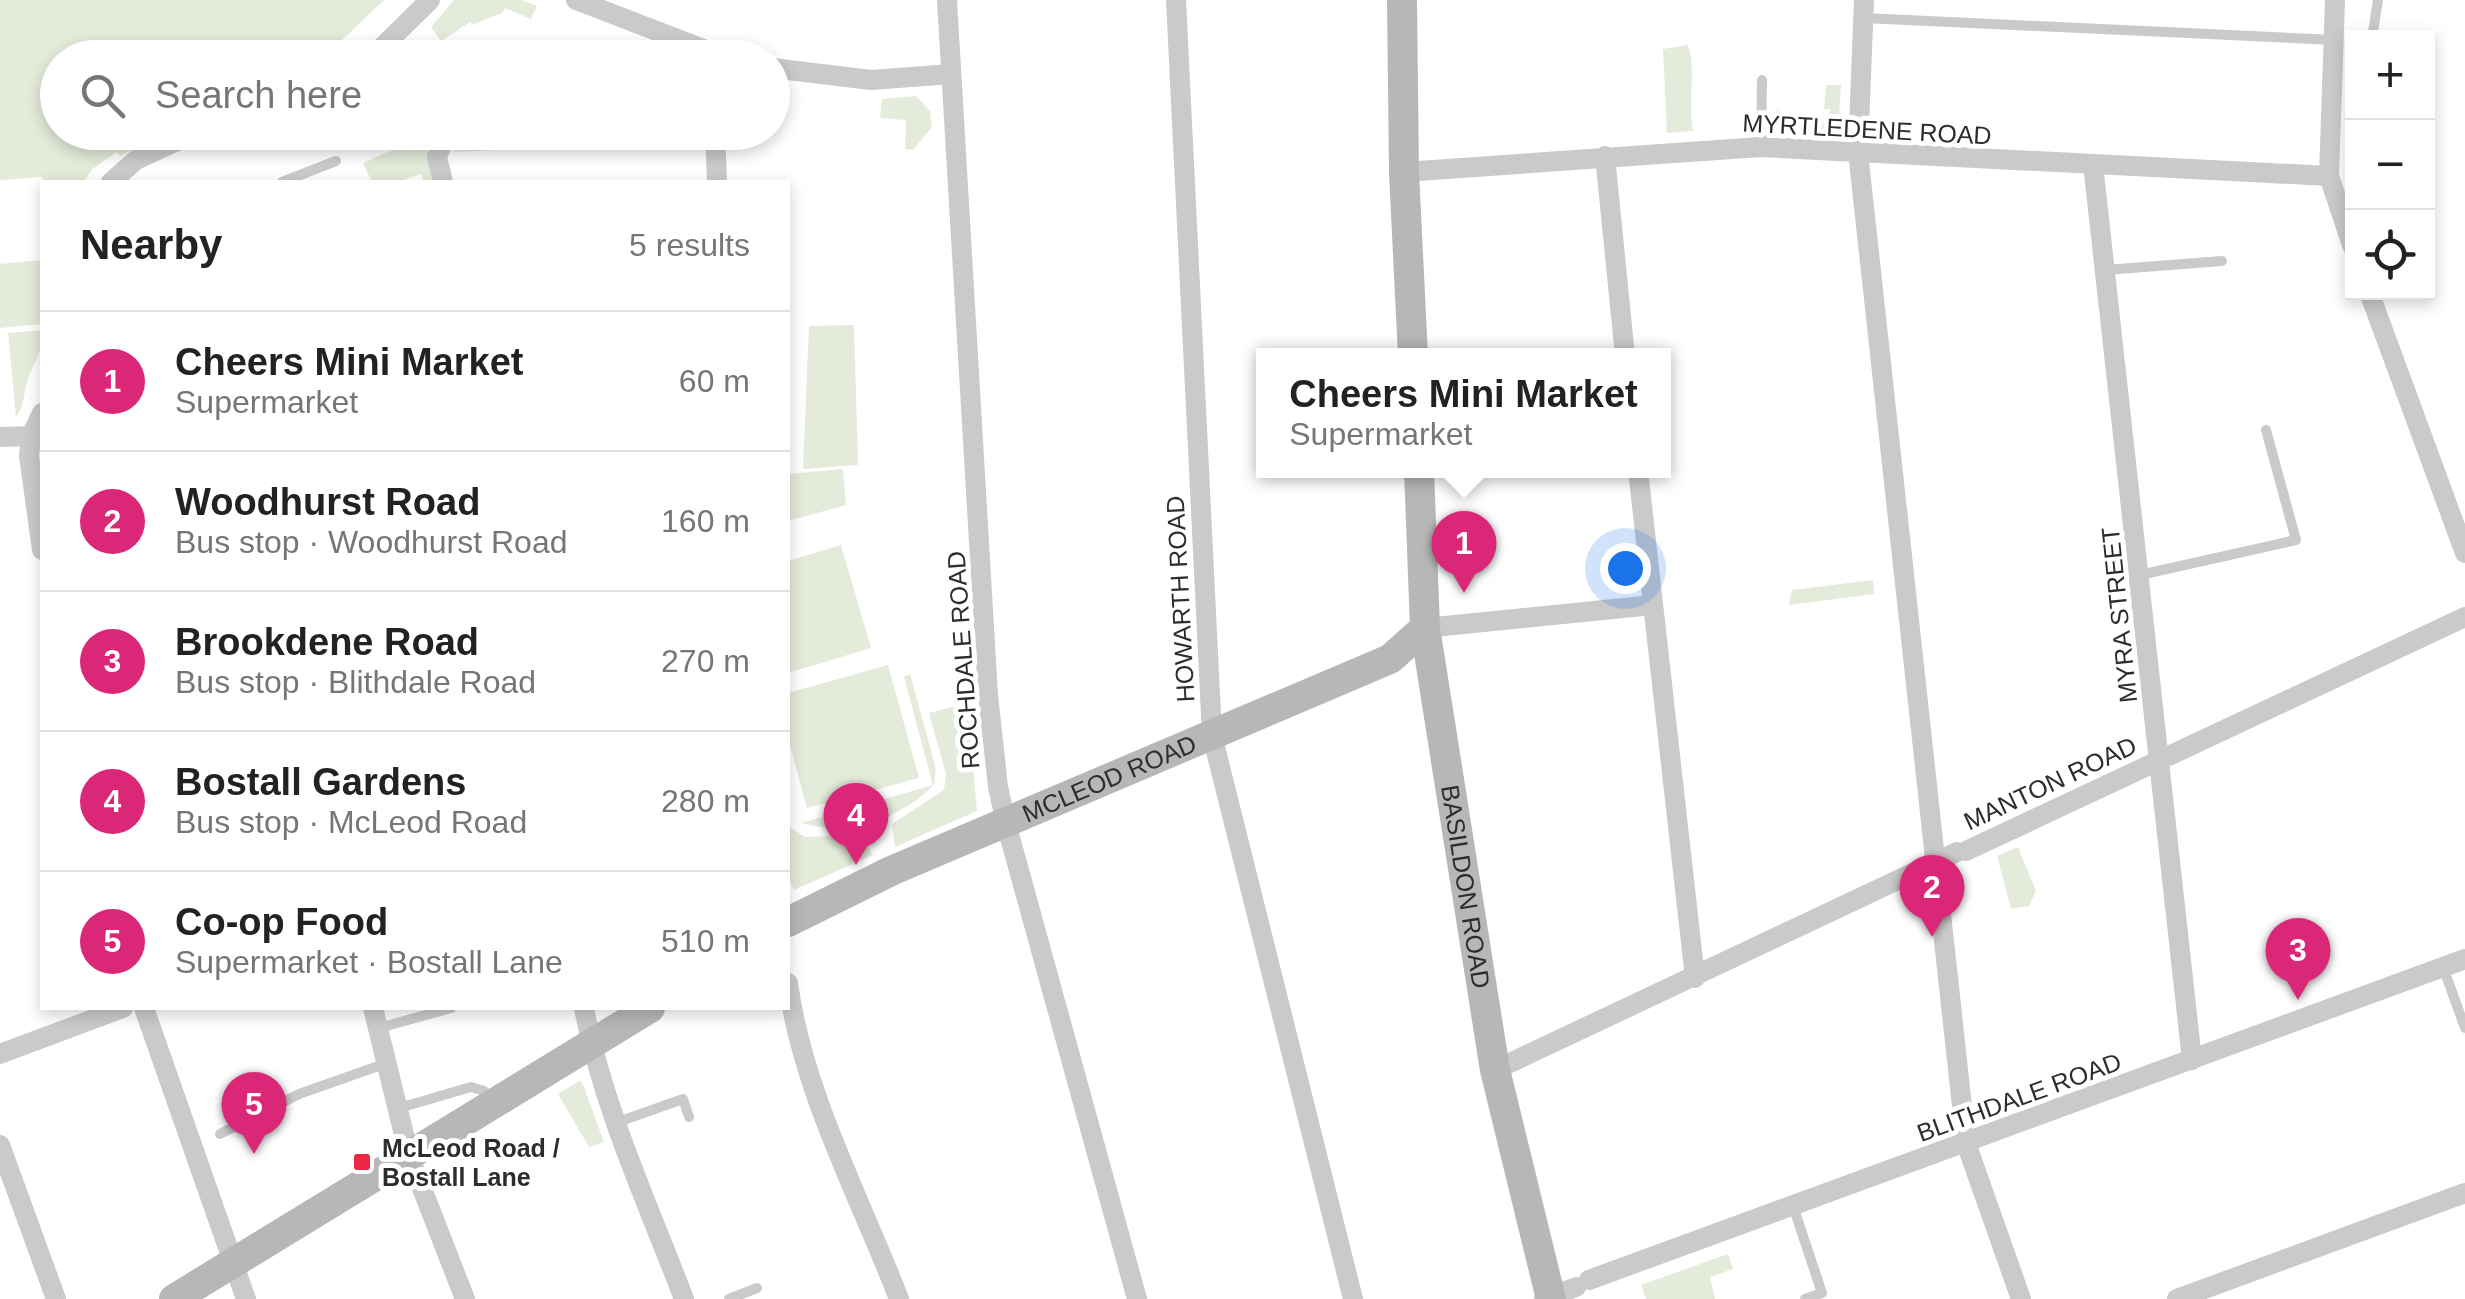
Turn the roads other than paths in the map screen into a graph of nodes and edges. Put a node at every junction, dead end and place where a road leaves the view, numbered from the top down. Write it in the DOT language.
graph roads {
  1 [pos="430,0"];
  2 [pos="576,0"];
  3 [pos="946,0"];
  4 [pos="1176,0"];
  5 [pos="1402,0"];
  6 [pos="2335,0"];
  7 [pos="2378,0"];
  8 [pos="1864,9"];
  9 [pos="2373,30"];
  10 [pos="389,40"];
  11 [pos="679,40"];
  12 [pos="2334,40"];
  13 [pos="790,70"];
  14 [pos="951,74"];
  15 [pos="1762,80"];
  16 [pos="1760,147"];
  17 [pos="158,150"];
  18 [pos="440,150"];
  19 [pos="716,150"];
  20 [pos="1858,152"];
  21 [pos="1604,156"];
  22 [pos="336,161"];
  23 [pos="2093,164"];
  24 [pos="1404,172"];
  25 [pos="2329,176"];
  26 [pos="114,180"];
  27 [pos="287,180"];
  28 [pos="442,180"];
  29 [pos="717,180"];
  30 [pos="2345,224"];
  31 [pos="2222,261"];
  32 [pos="2105,270"];
  33 [pos="2372,300"];
  34 [pos="1413,348"];
  35 [pos="1625,348"];
  36 [pos="40,416"];
  37 [pos="2266,430"];
  38 [pos="31,436"];
  39 [pos="0,438"];
  40 [pos="1419,478"];
  41 [pos="1639,478"];
  42 [pos="40,536"];
  43 [pos="2465,553"];
  44 [pos="2140,575"];
  45 [pos="1653,605"];
  46 [pos="2465,617"];
  47 [pos="1425,628"];
  48 [pos="1212,735"];
  49 [pos="2160,758"];
  50 [pos="1006,823"];
  51 [pos="1935,864"];
  52 [pos="790,920"];
  53 [pos="2465,959"];
  54 [pos="2443,967"];
  55 [pos="1696,978"];
  56 [pos="790,997"];
  57 [pos="118,1010"];
  58 [pos="145,1010"];
  59 [pos="436,1010"];
  60 [pos="584,1010"];
  61 [pos="647,1010"];
  62 [pos="376,1018"];
  63 [pos="2465,1028"];
  64 [pos="591,1044"];
  65 [pos="0,1054"];
  66 [pos="2192,1060"];
  67 [pos="388,1063"];
  68 [pos="1495,1070"];
  69 [pos="493,1103"];
  70 [pos="398,1108"];
  71 [pos="690,1117"];
  72 [pos="618,1122"];
  73 [pos="220,1134"];
  74 [pos="1966,1143"];
  75 [pos="0,1146"];
  76 [pos="410,1155"];
  77 [pos="2465,1193"];
  78 [pos="1792,1206"];
  79 [pos="232,1264"];
  80 [pos="758,1288"];
  81 [pos="1562,1292"];
  82 [pos="56,1299"];
  83 [pos="174,1299"];
  84 [pos="246,1299"];
  85 [pos="465,1299"];
  86 [pos="684,1299"];
  87 [pos="729,1299"];
  88 [pos="899,1299"];
  89 [pos="1137,1299"];
  90 [pos="1353,1299"];
  91 [pos="1805,1299"];
  92 [pos="2022,1299"];
  93 [pos="2177,1299"];
  1 -- 10 [label="street"];
  2 -- 11 [label="street"];
  3 -- 14 [label="street, ROCHDALE ROAD"];
  4 -- 48 [label="street, HOWARTH ROAD"];
  5 -- 24 [label="main road"];
  6 -- 12 [label="street"];
  7 -- 9 [label="lane"];
  8 -- 12 [label="lane"];
  8 -- 20 [label="street"];
  12 -- 25 [label="street"];
  13 -- 14 [label="street"];
  14 -- 50 [label="street, ROCHDALE ROAD"];
  15 -- 16 [label="lane"];
  16 -- 20 [label="street, MYRTLEDENE ROAD"];
  16 -- 21 [label="street, MYRTLEDENE ROAD"];
  17 -- 26 [label="street"];
  18 -- 28 [label="street"];
  19 -- 29 [label="street"];
  20 -- 23 [label="street, MYRTLEDENE ROAD"];
  20 -- 51 [label="street"];
  21 -- 24 [label="street, MYRTLEDENE ROAD"];
  21 -- 35 [label="street"];
  22 -- 27 [label="lane"];
  23 -- 25 [label="street, MYRTLEDENE ROAD"];
  23 -- 32 [label="street, MYRA STREET"];
  24 -- 34 [label="main road"];
  25 -- 30 [label="street"];
  31 -- 32 [label="lane"];
  32 -- 44 [label="street, MYRA STREET"];
  33 -- 43 [label="street"];
  36 -- 38 [label="street"];
  37 -- 44 [label="lane"];
  38 -- 39 [label="street"];
  38 -- 42 [label="street"];
  40 -- 47 [label="main road, BASILDON ROAD"];
  41 -- 45 [label="street"];
  44 -- 49 [label="street, MYRA STREET"];
  45 -- 47 [label="street"];
  45 -- 55 [label="street"];
  46 -- 49 [label="street, MANTON ROAD"];
  47 -- 48 [label="main road, MCLEOD ROAD"];
  47 -- 68 [label="main road, BASILDON ROAD"];
  48 -- 50 [label="main road, MCLEOD ROAD"];
  48 -- 90 [label="street, HOWARTH ROAD"];
  49 -- 51 [label="street, MANTON ROAD"];
  49 -- 66 [label="street, MYRA STREET"];
  50 -- 52 [label="main road, MCLEOD ROAD"];
  50 -- 89 [label="street, ROCHDALE ROAD"];
  51 -- 55 [label="street, MANTON ROAD"];
  51 -- 74 [label="street"];
  53 -- 54 [label="street, BLITHDALE ROAD"];
  54 -- 63 [label="lane"];
  54 -- 66 [label="street, BLITHDALE ROAD"];
  55 -- 68 [label="street, MANTON ROAD"];
  56 -- 88 [label="street"];
  57 -- 65 [label="street"];
  58 -- 79 [label="street"];
  59 -- 62 [label="lane"];
  60 -- 64 [label="street"];
  61 -- 64 [label="main road"];
  62 -- 67 [label="street"];
  64 -- 69 [label="main road"];
  64 -- 72 [label="street"];
  66 -- 74 [label="street, BLITHDALE ROAD"];
  67 -- 70 [label="street"];
  67 -- 73 [label="lane"];
  68 -- 81 [label="main road, BASILDON ROAD"];
  69 -- 70 [label="lane"];
  69 -- 76 [label="main road"];
  70 -- 76 [label="street"];
  71 -- 72 [label="lane"];
  72 -- 86 [label="street"];
  74 -- 78 [label="street, BLITHDALE ROAD"];
  74 -- 92 [label="street"];
  75 -- 82 [label="street"];
  76 -- 79 [label="main road"];
  76 -- 85 [label="street"];
  77 -- 93 [label="street"];
  78 -- 81 [label="street, BLITHDALE ROAD"];
  78 -- 91 [label="lane"];
  79 -- 83 [label="main road"];
  79 -- 84 [label="street"];
  80 -- 87 [label="lane"];
}
